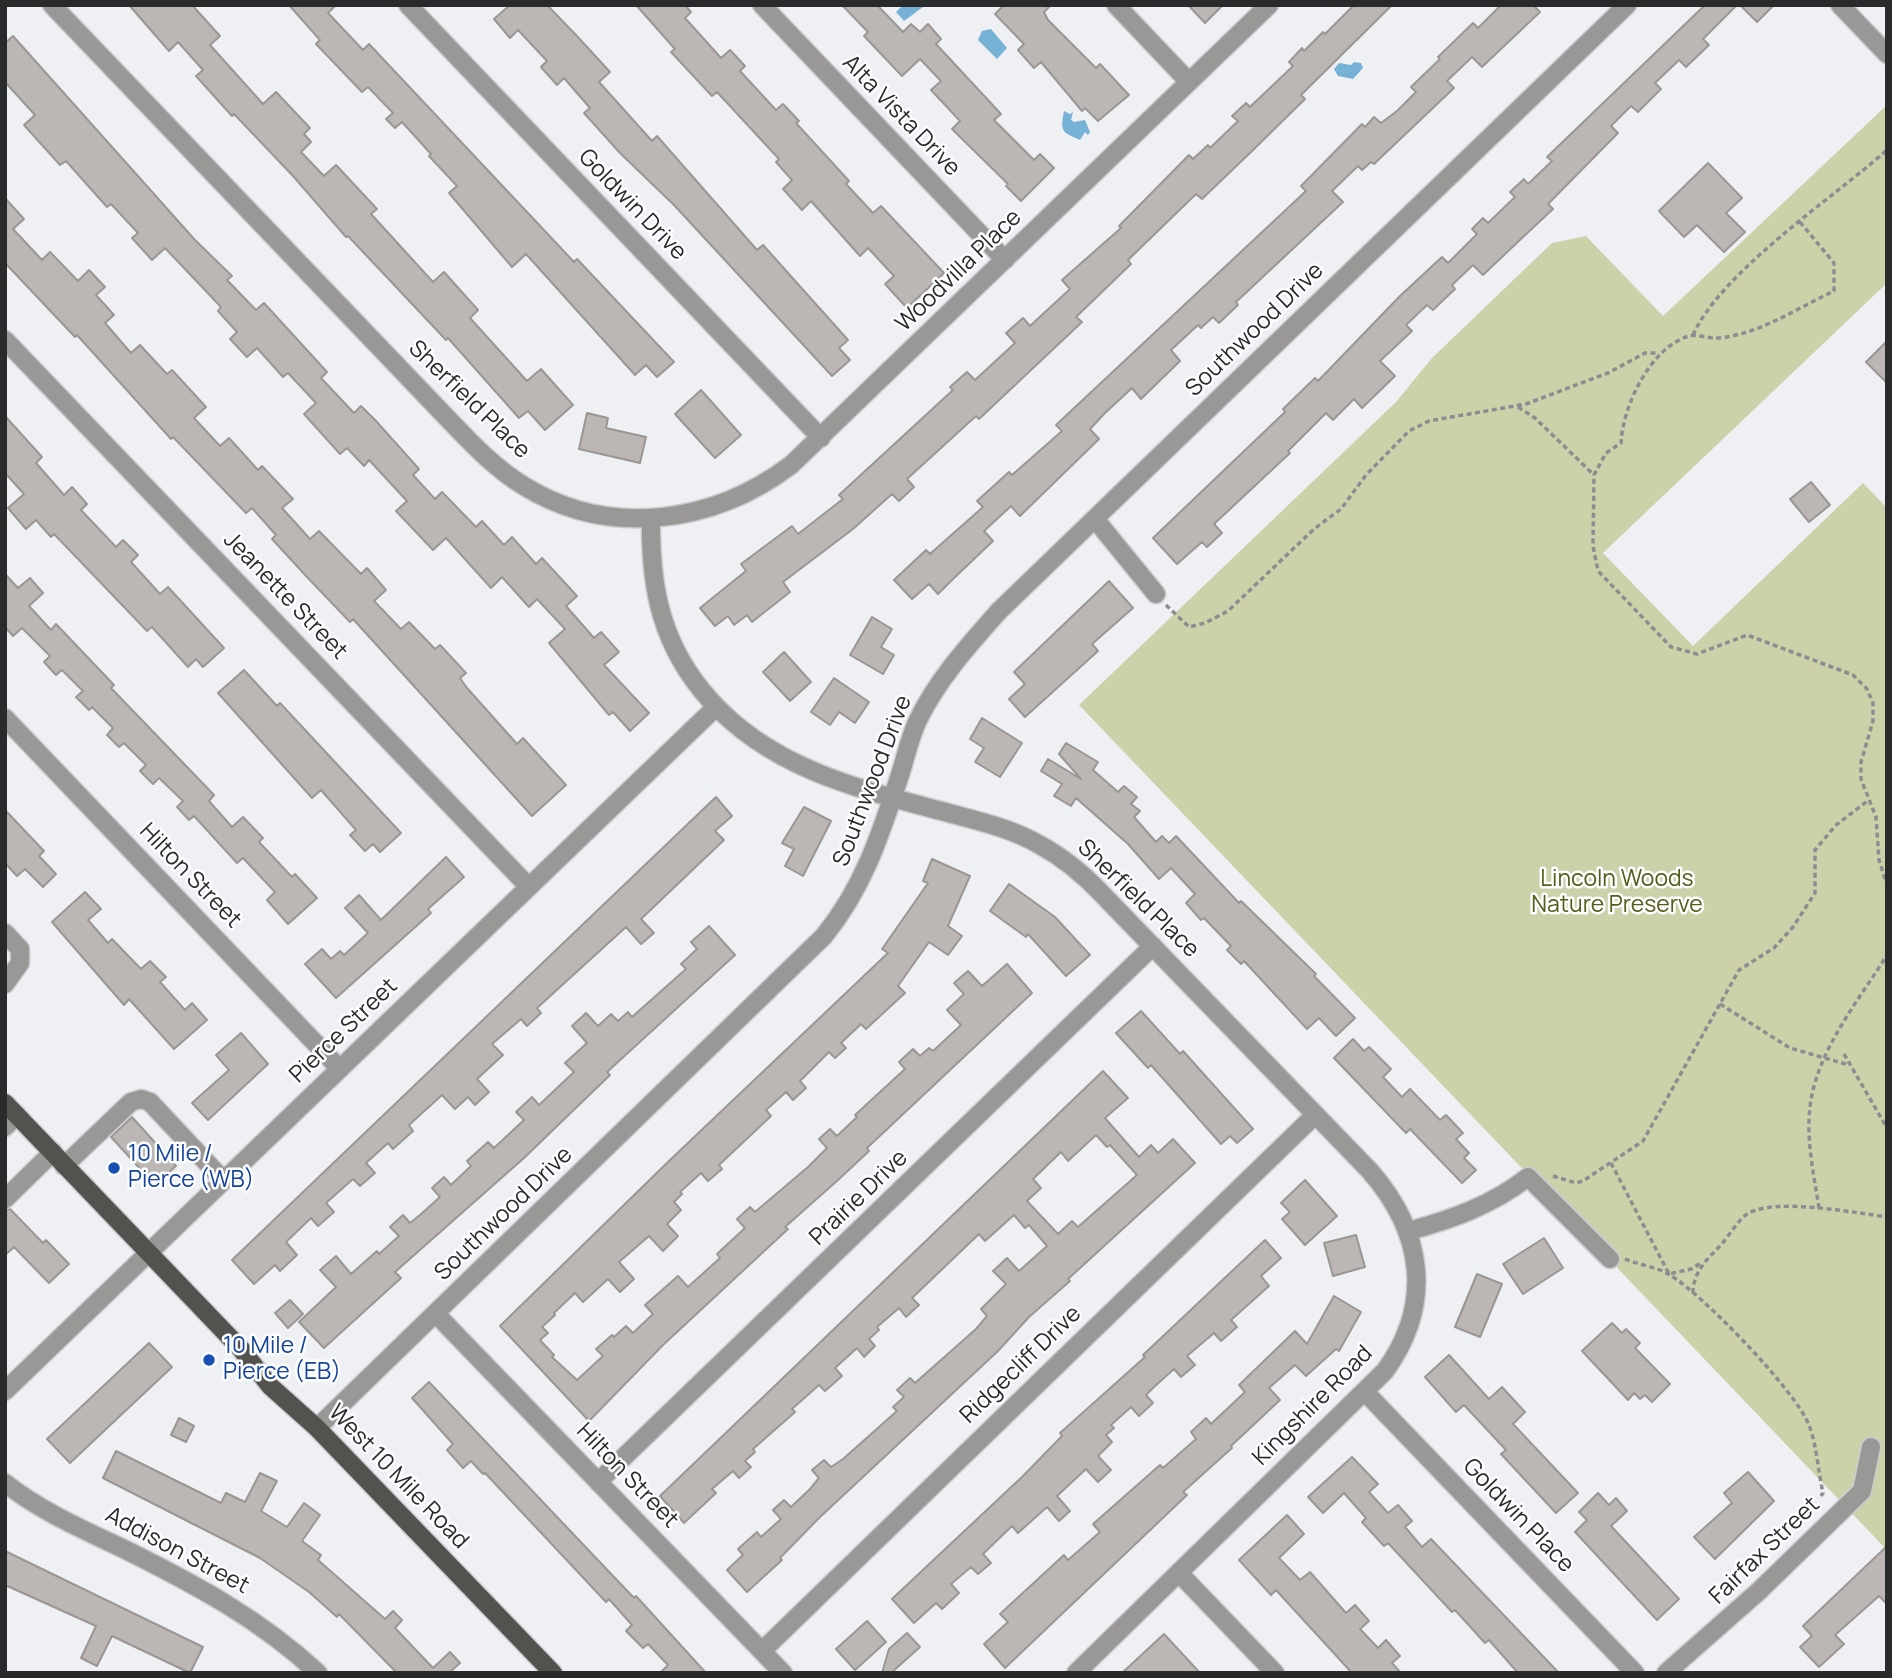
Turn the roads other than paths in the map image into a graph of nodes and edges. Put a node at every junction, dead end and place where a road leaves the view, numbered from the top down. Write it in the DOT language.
graph roads {
  1 [pos="52,5"];
  2 [pos="408,5"];
  3 [pos="762,5"];
  4 [pos="1116,5"];
  5 [pos="1269,5"];
  6 [pos="1627,5"];
  7 [pos="1840,5"];
  8 [pos="1887,54"];
  9 [pos="1189,82"];
  10 [pos="1005,260"];
  11 [pos="5,340"];
  12 [pos="821,438"];
  13 [pos="651,519"];
  14 [pos="1095,519"];
  15 [pos="1156,594"];
  16 [pos="716,707"];
  17 [pos="5,718"];
  18 [pos="892,798"];
  19 [pos="529,887"];
  20 [pos="5,933"];
  21 [pos="1153,946"];
  22 [pos="5,984"];
  23 [pos="340,1069"];
  24 [pos="9,1115"];
  25 [pos="1315,1115"];
  26 [pos="58,1159"];
  27 [pos="223,1181"];
  28 [pos="5,1199"];
  29 [pos="1409,1230"];
  30 [pos="149,1254"];
  31 [pos="1610,1259"];
  32 [pos="436,1314"];
  33 [pos="5,1391"];
  34 [pos="1366,1393"];
  35 [pos="317,1428"];
  36 [pos="1871,1447"];
  37 [pos="598,1482"];
  38 [pos="5,1483"];
  39 [pos="1179,1573"];
  40 [pos="762,1651"];
  41 [pos="318,1673"];
  42 [pos="553,1673"];
  43 [pos="783,1673"];
  44 [pos="1076,1673"];
  45 [pos="1275,1673"];
  46 [pos="1635,1673"];
  47 [pos="1666,1673"];
  1 -- 13 [label="street, Sherfield Place"];
  2 -- 12 [label="street, Goldwin Drive"];
  3 -- 10 [label="street, Alta Vista Drive"];
  4 -- 9 [label="street"];
  5 -- 9 [label="street, Woodvilla Place"];
  6 -- 14 [label="street, Southwood Drive"];
  7 -- 8 [label="street"];
  9 -- 10 [label="street, Woodvilla Place"];
  10 -- 12 [label="street, Woodvilla Place"];
  11 -- 19 [label="street, Jeanette Street"];
  12 -- 13 [label="street, Woodvilla Place"];
  13 -- 16 [label="street, Sherfield Place"];
  14 -- 15 [label="street"];
  14 -- 18 [label="street, Southwood Drive"];
  16 -- 18 [label="street, Sherfield Place"];
  16 -- 19 [label="street, Pierce Street"];
  17 -- 23 [label="street, Hilton Street"];
  18 -- 21 [label="street, Sherfield Place"];
  18 -- 32 [label="street, Southwood Drive"];
  19 -- 23 [label="street, Pierce Street"];
  20 -- 22 [label="street"];
  21 -- 25 [label="street, Sherfield Place"];
  21 -- 37 [label="street, Prairie Drive"];
  23 -- 27 [label="street, Pierce Street"];
  24 -- 26 [label="main road, West 10 Mile Road"];
  25 -- 29 [label="street, Sherfield Place"];
  25 -- 40 [label="street, Ridgecliff Drive"];
  26 -- 27 [label="street"];
  26 -- 28 [label="street"];
  26 -- 30 [label="main road, West 10 Mile Road"];
  27 -- 30 [label="street, Pierce Street"];
  29 -- 31 [label="street"];
  29 -- 34 [label="street, Kingshire Road"];
  30 -- 33 [label="street, Pierce Street"];
  30 -- 35 [label="main road, West 10 Mile Road"];
  32 -- 35 [label="street, Southwood Drive"];
  32 -- 37 [label="street, Hilton Street"];
  34 -- 39 [label="street, Kingshire Road"];
  34 -- 46 [label="street, Goldwin Place"];
  35 -- 42 [label="main road, West 10 Mile Road"];
  36 -- 47 [label="street, Fairfax Street"];
  37 -- 40 [label="street, Hilton Street"];
  38 -- 41 [label="street, Addison Street"];
  39 -- 44 [label="street, Kingshire Road"];
  39 -- 45 [label="street"];
  40 -- 43 [label="street, Hilton Street"];
}
